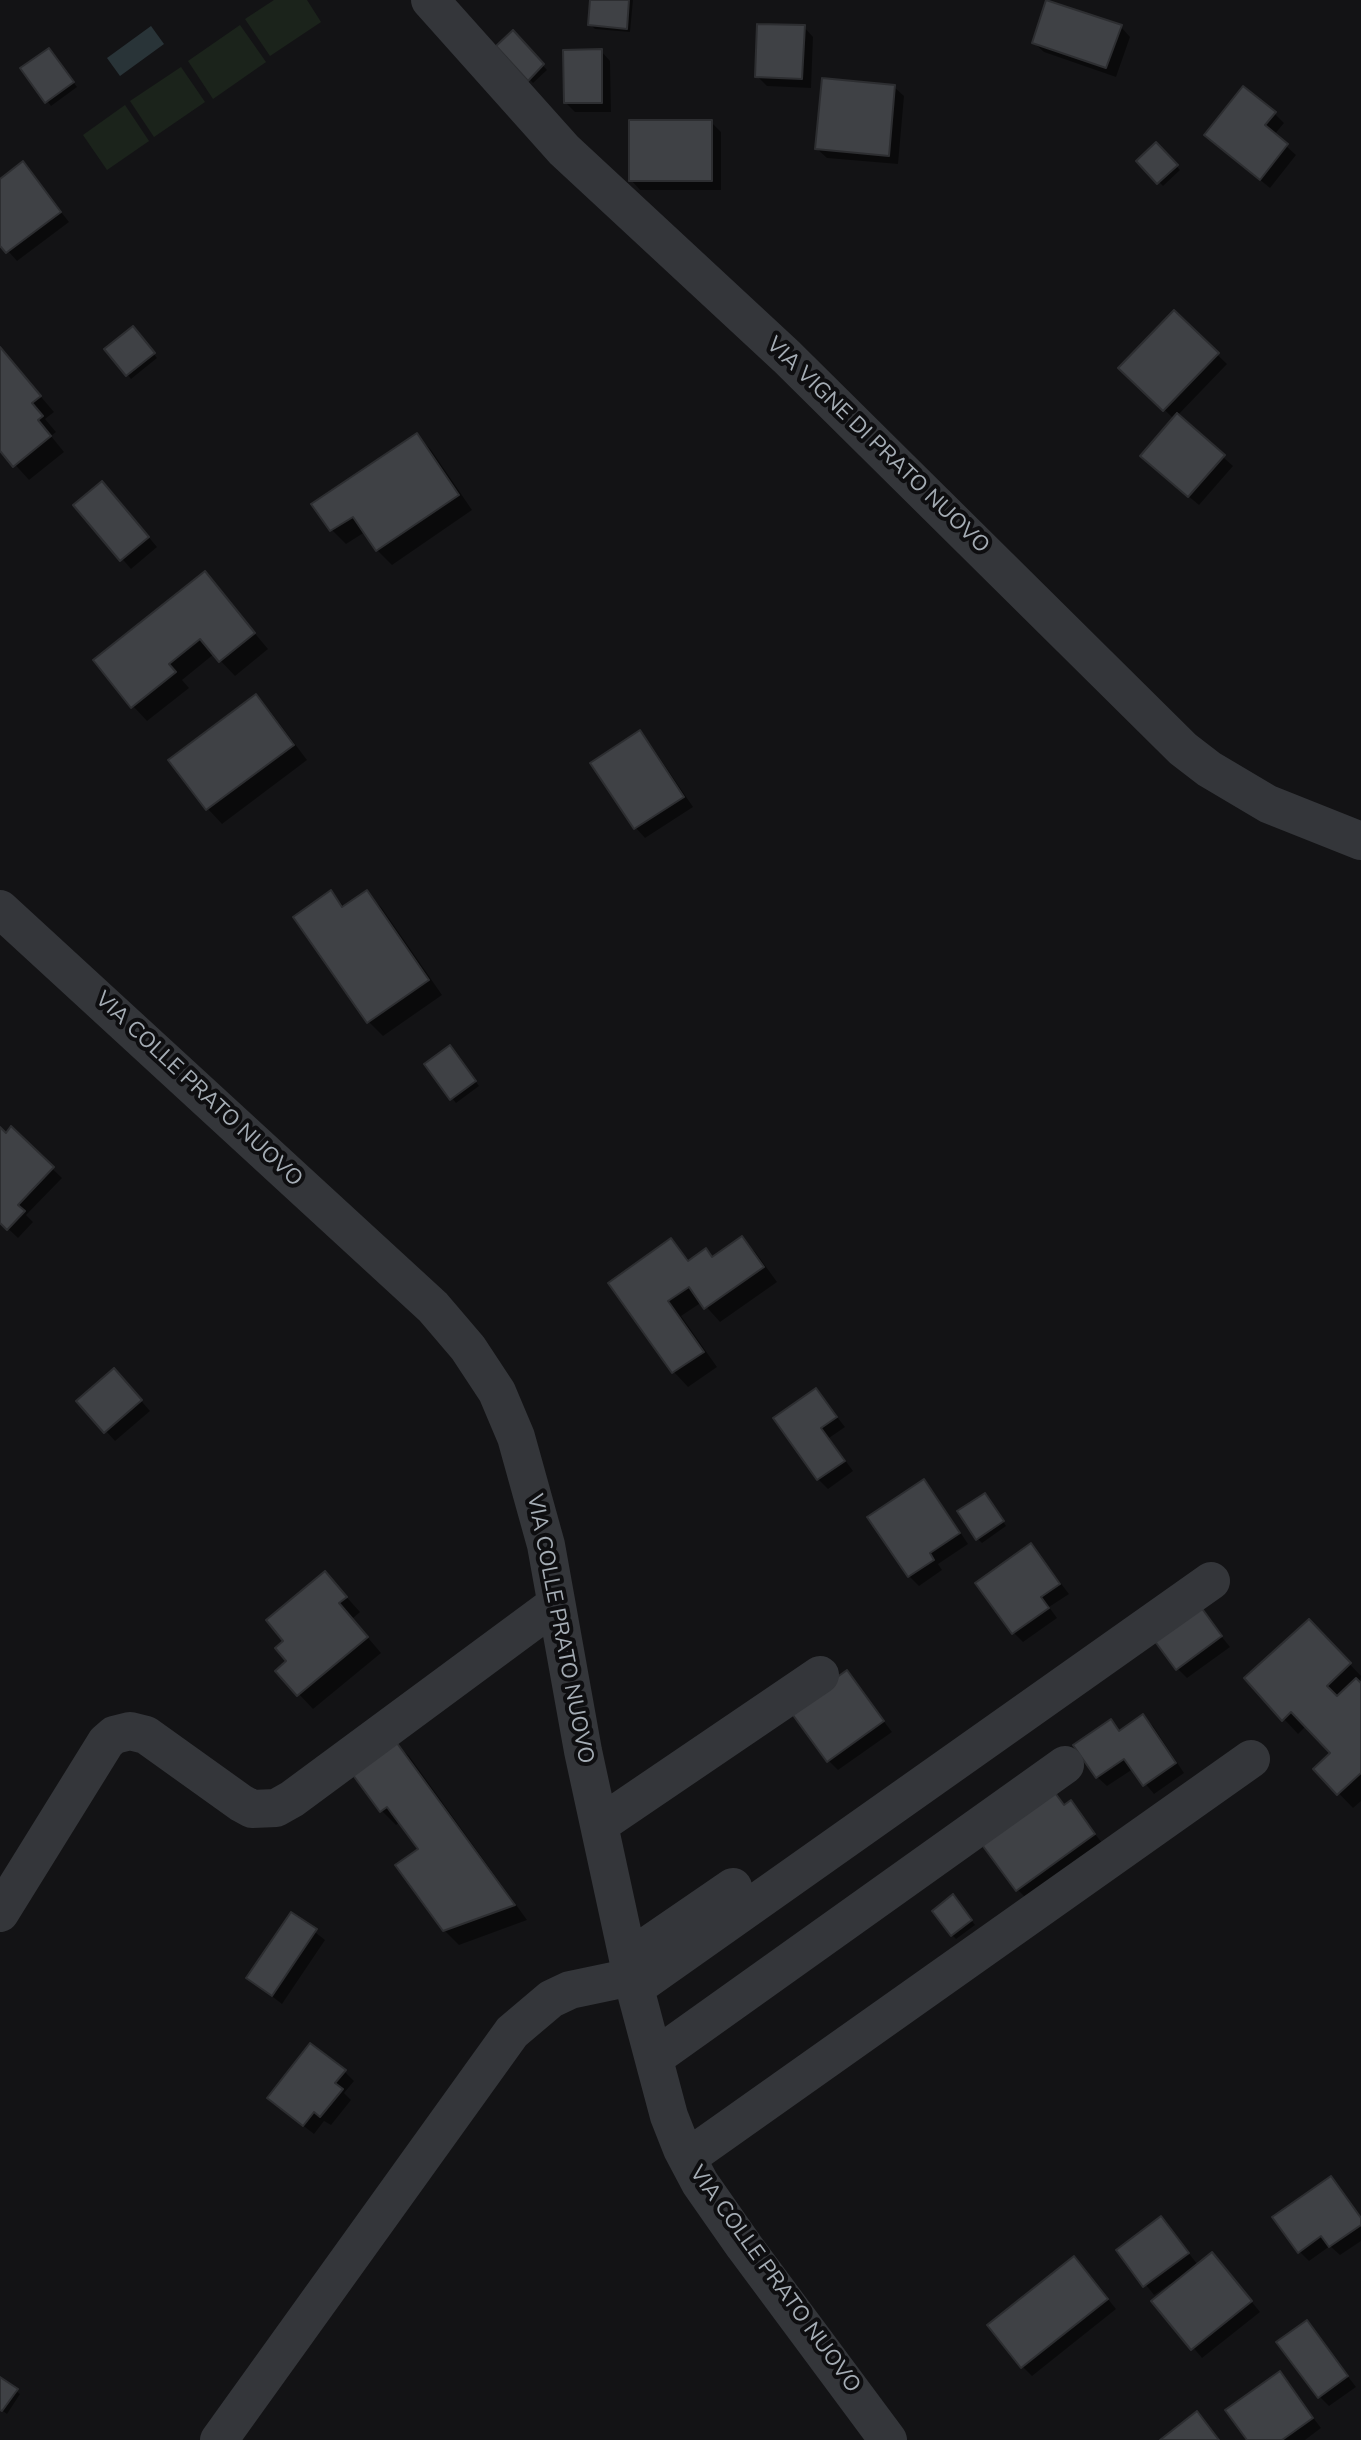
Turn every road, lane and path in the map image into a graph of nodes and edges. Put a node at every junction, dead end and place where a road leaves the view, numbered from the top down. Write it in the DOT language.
graph roads {
  1 [pos="430,0"];
  2 [pos="1361,841"];
  3 [pos="0,909"];
  4 [pos="1211,1581"];
  5 [pos="556,1604"];
  6 [pos="820,1675"];
  7 [pos="999,1703"];
  8 [pos="1251,1759"];
  9 [pos="1065,1765"];
  10 [pos="599,1825"];
  11 [pos="0,1913"];
  12 [pos="632,1975"];
  13 [pos="654,2058"];
  14 [pos="687,2158"];
  15 [pos="219,2440"];
  16 [pos="888,2440"];
  1 -- 2 [label="street, VIA VIGNE DI PRATO NUOVO"];
  3 -- 5 [label="street, VIA COLLE PRATO NUOVO"];
  4 -- 12 [label="street"];
  5 -- 10 [label="street, VIA COLLE PRATO NUOVO"];
  5 -- 11 [label="street"];
  6 -- 10 [label="street"];
  7 -- 12 [label="street"];
  8 -- 14 [label="street"];
  9 -- 13 [label="street"];
  10 -- 12 [label="street, VIA COLLE PRATO NUOVO"];
  12 -- 13 [label="street, VIA COLLE PRATO NUOVO"];
  12 -- 15 [label="street"];
  13 -- 14 [label="street, VIA COLLE PRATO NUOVO"];
  14 -- 16 [label="street, VIA COLLE PRATO NUOVO"];
}
